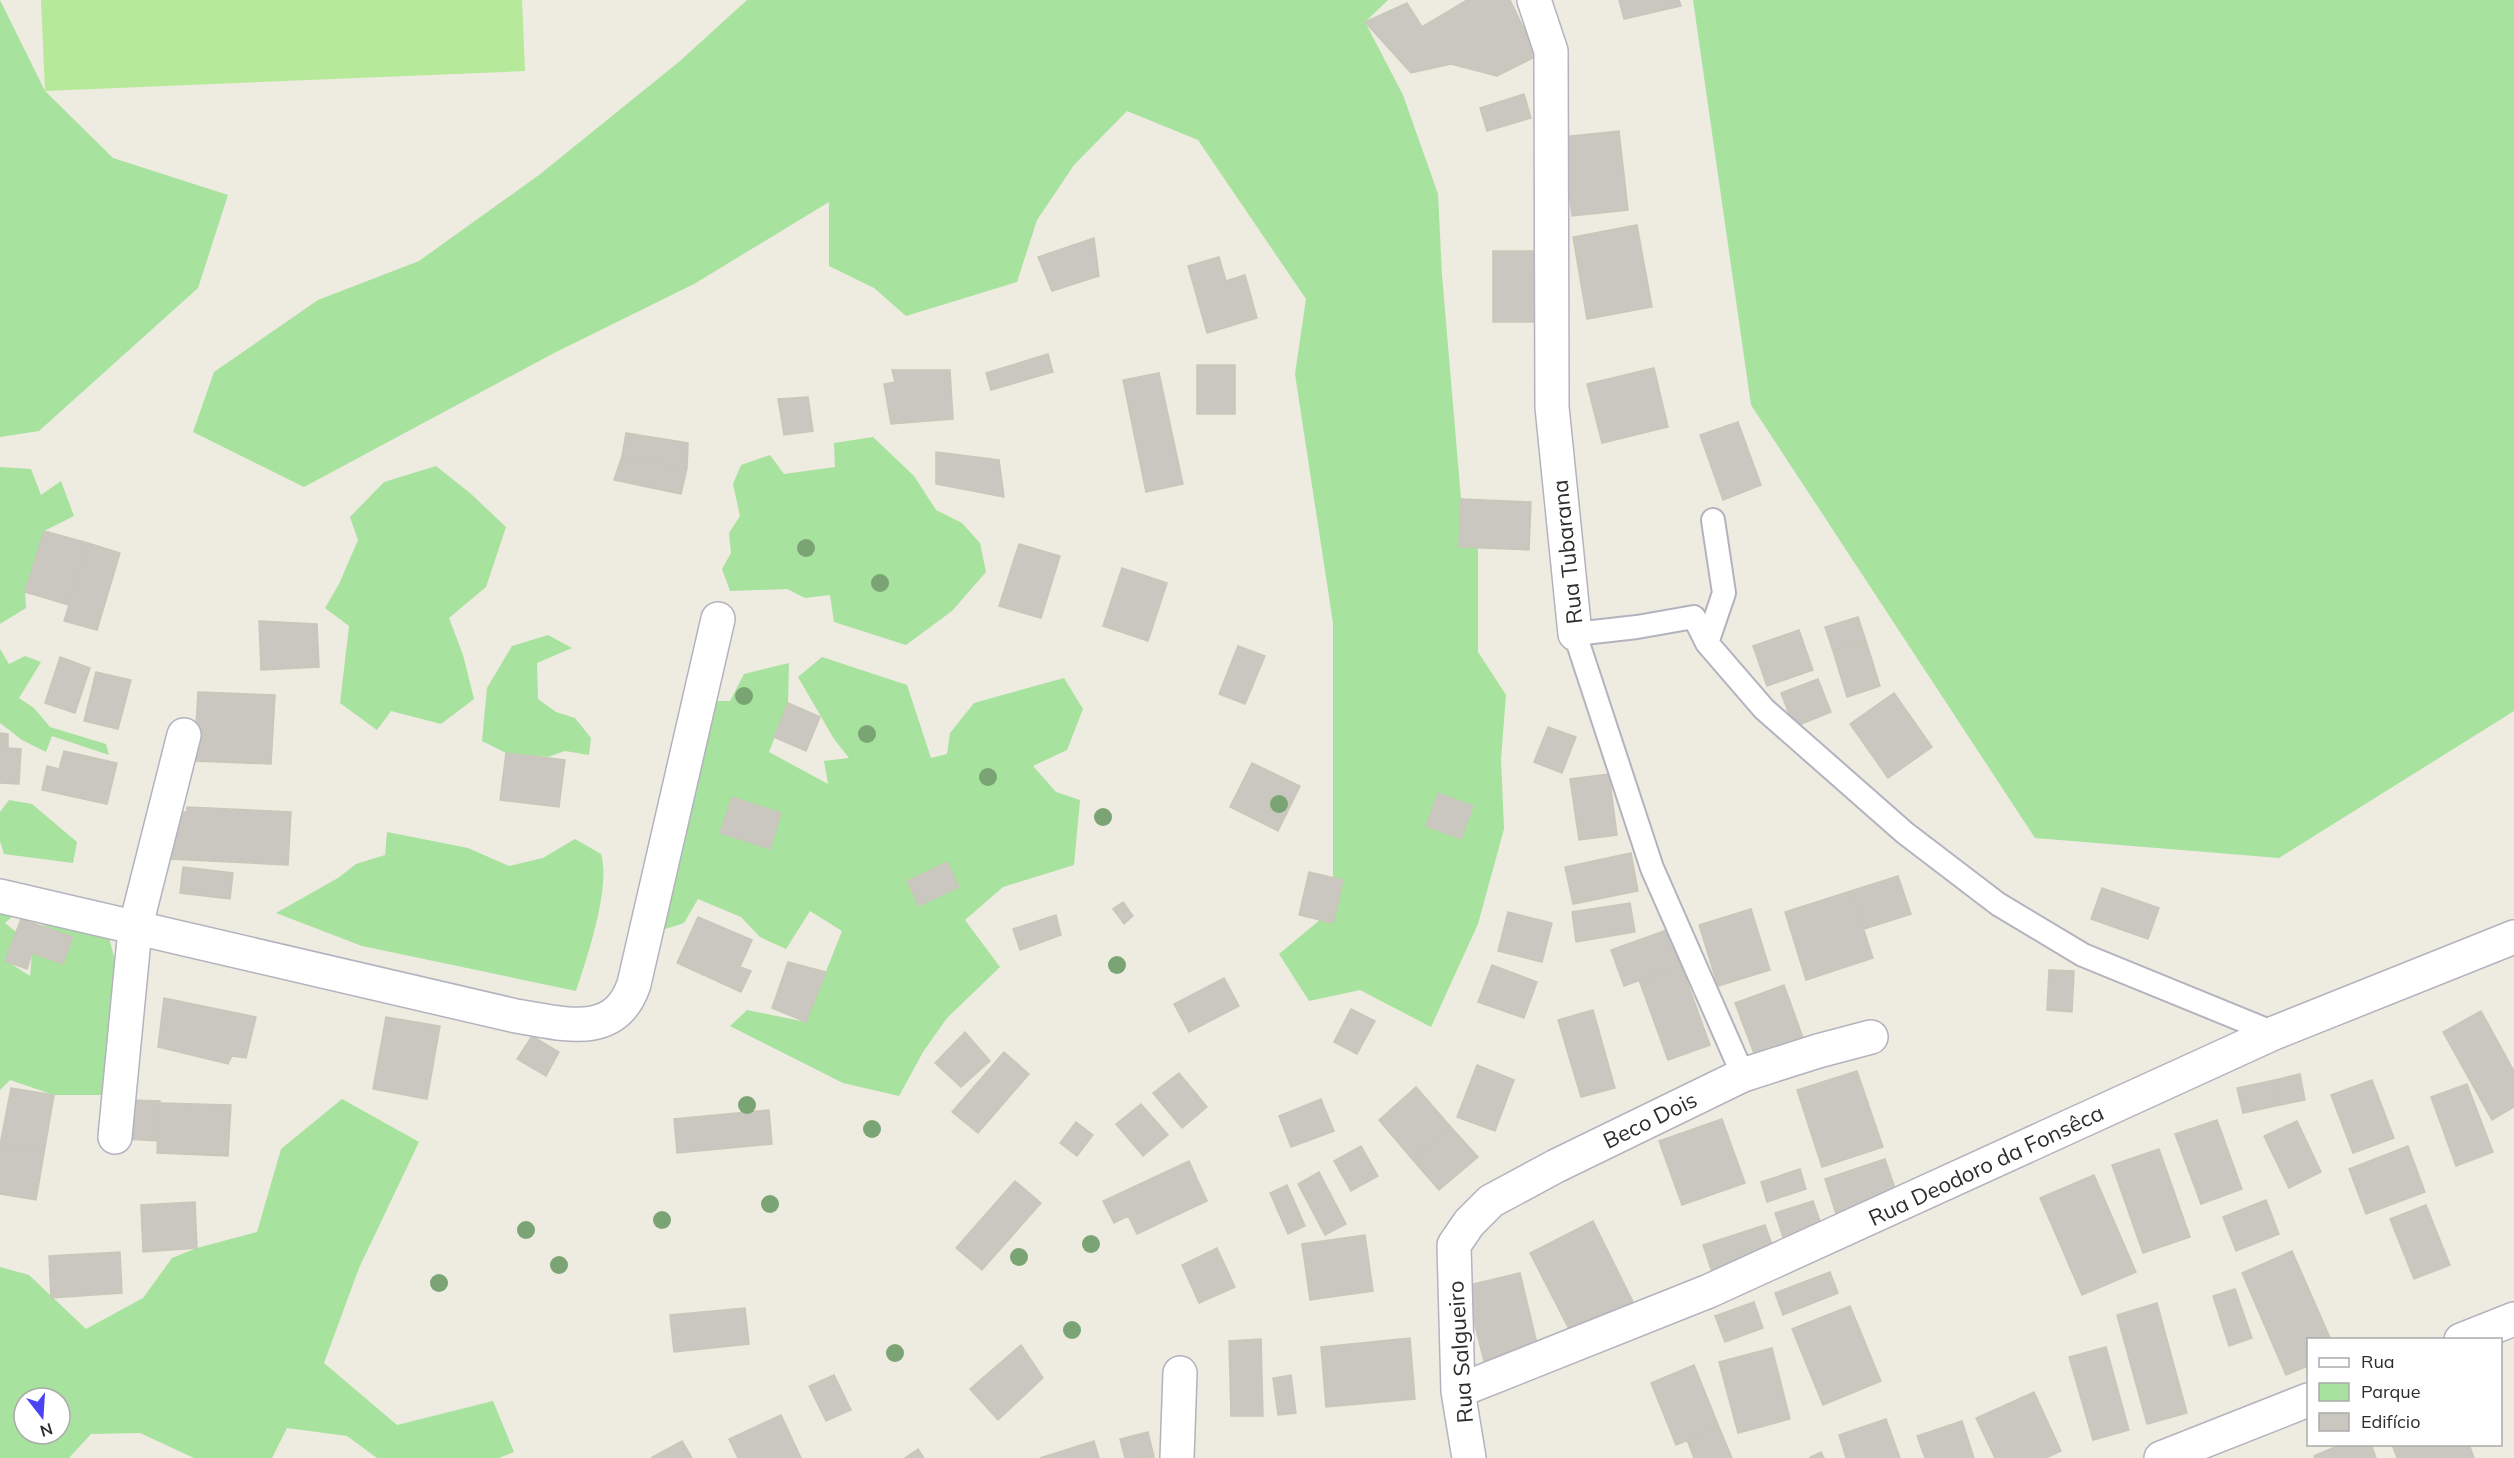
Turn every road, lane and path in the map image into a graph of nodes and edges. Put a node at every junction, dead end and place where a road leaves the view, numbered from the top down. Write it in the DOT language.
graph roads {
  1 [pos="1534,0"];
  2 [pos="1713,520"];
  3 [pos="718,619"];
  4 [pos="1575,634"];
  5 [pos="1707,643"];
  6 [pos="184,735"];
  7 [pos="0,896"];
  8 [pos="135,929"];
  9 [pos="2514,937"];
  10 [pos="2274,1033"];
  11 [pos="1871,1037"];
  12 [pos="1743,1075"];
  13 [pos="115,1137"];
  14 [pos="1454,1245"];
  15 [pos="2514,1318"];
  16 [pos="2466,1338"];
  17 [pos="1180,1373"];
  18 [pos="1458,1391"];
  19 [pos="2307,1400"];
  20 [pos="1177,1458"];
  21 [pos="1469,1458"];
  22 [pos="2161,1458"];
  1 -- 4 [label="street, Rua Tubarana"];
  2 -- 5 [label="lane"];
  3 -- 8 [label="street"];
  4 -- 5 [label="lane"];
  4 -- 12 [label="lane, Rua Tubarana"];
  5 -- 10 [label="lane"];
  6 -- 8 [label="street"];
  7 -- 8 [label="street"];
  8 -- 13 [label="street"];
  9 -- 10 [label="street, Rua Deodoro da Fonsêca"];
  10 -- 18 [label="street, Rua Deodoro da Fonsêca"];
  11 -- 12 [label="street, Beco Dois"];
  12 -- 14 [label="street, Beco Dois"];
  14 -- 18 [label="street, Rua Salgueiro"];
  15 -- 16 [label="street"];
  17 -- 20 [label="street"];
  18 -- 21 [label="street, Rua Salgueiro"];
  19 -- 22 [label="street"];
}
